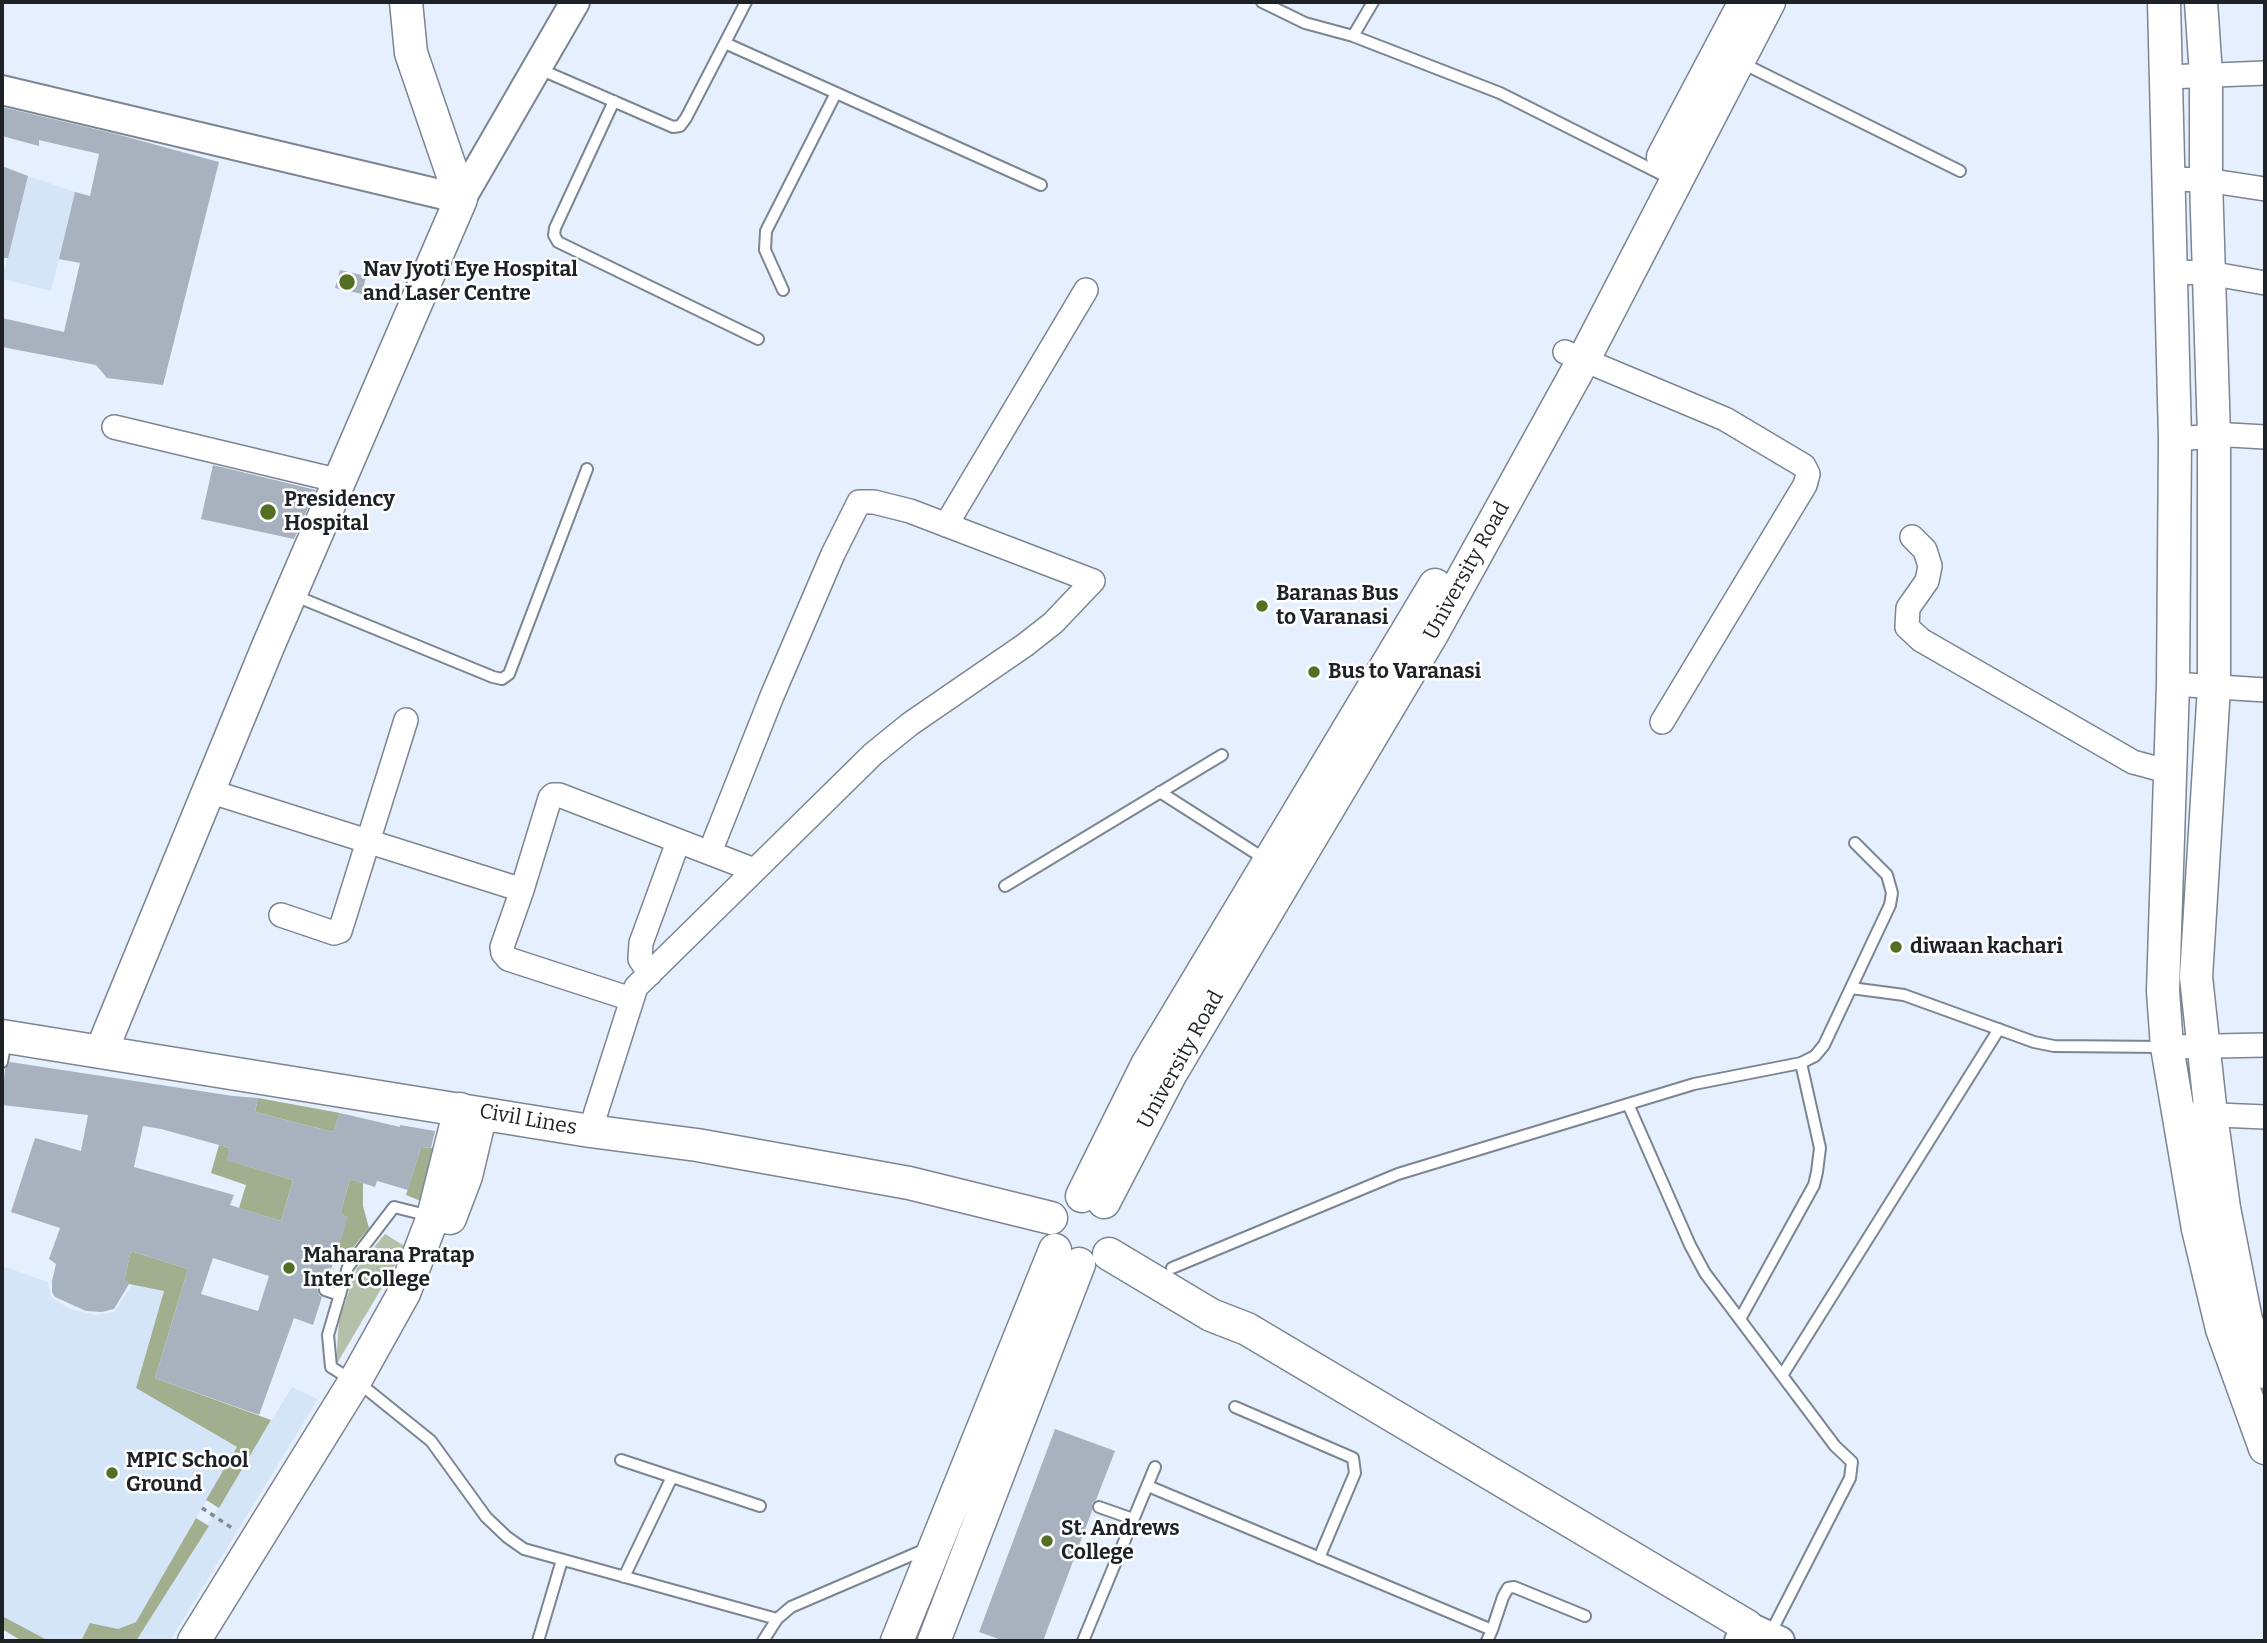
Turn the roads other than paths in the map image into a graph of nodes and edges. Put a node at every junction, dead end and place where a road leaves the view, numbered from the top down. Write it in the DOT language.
graph roads {
  1 [pos="406,2"];
  2 [pos="575,2"];
  3 [pos="746,2"];
  4 [pos="1262,2"];
  5 [pos="1373,2"];
  6 [pos="1745,2"];
  7 [pos="1769,2"];
  8 [pos="2164,2"];
  9 [pos="2202,2"];
  10 [pos="1275,4"];
  11 [pos="1353,36"];
  12 [pos="725,43"];
  13 [pos="1728,56"];
  14 [pos="537,68"];
  15 [pos="2265,74"];
  16 [pos="2206,75"];
  17 [pos="2167,77"];
  18 [pos="2,90"];
  19 [pos="836,93"];
  20 [pos="614,102"];
  21 [pos="1960,171"];
  22 [pos="1665,176"];
  23 [pos="2170,179"];
  24 [pos="2206,180"];
  25 [pos="1041,185"];
  26 [pos="2265,189"];
  27 [pos="460,199"];
  28 [pos="2172,272"];
  29 [pos="2209,273"];
  30 [pos="2265,283"];
  31 [pos="783,290"];
  32 [pos="1086,290"];
  33 [pos="758,339"];
  34 [pos="1574,356"];
  35 [pos="114,427"];
  36 [pos="2214,436"];
  37 [pos="2265,437"];
  38 [pos="2175,439"];
  39 [pos="587,469"];
  40 [pos="340,481"];
  41 [pos="946,525"];
  42 [pos="1912,537"];
  43 [pos="290,594"];
  44 [pos="2173,684"];
  45 [pos="2214,687"];
  46 [pos="2265,690"];
  47 [pos="406,720"];
  48 [pos="1662,722"];
  49 [pos="1222,755"];
  50 [pos="2170,772"];
  51 [pos="209,791"];
  52 [pos="1160,792"];
  53 [pos="367,841"];
  54 [pos="678,842"];
  55 [pos="1855,843"];
  56 [pos="710,852"];
  57 [pos="1278,868"];
  58 [pos="754,870"];
  59 [pos="1005,886"];
  60 [pos="522,890"];
  61 [pos="281,915"];
  62 [pos="650,974"];
  63 [pos="1851,988"];
  64 [pos="631,999"];
  65 [pos="1999,1030"];
  66 [pos="3,1045"];
  67 [pos="2203,1045"];
  68 [pos="2265,1045"];
  69 [pos="2167,1047"];
  70 [pos="101,1052"];
  71 [pos="1801,1063"];
  72 [pos="1628,1104"];
  73 [pos="471,1111"];
  74 [pos="2178,1114"];
  75 [pos="2211,1115"];
  76 [pos="2265,1117"];
  77 [pos="590,1131"];
  78 [pos="1093,1199"];
  79 [pos="1051,1218"];
  80 [pos="441,1220"];
  81 [pos="1113,1244"];
  82 [pos="1067,1257"];
  83 [pos="1172,1268"];
  84 [pos="325,1290"];
  85 [pos="340,1295"];
  86 [pos="1740,1320"];
  87 [pos="2244,1321"];
  88 [pos="1247,1329"];
  89 [pos="2265,1372"];
  90 [pos="1783,1374"];
  91 [pos="362,1386"];
  92 [pos="1235,1407"];
  93 [pos="2265,1448"];
  94 [pos="621,1460"];
  95 [pos="1155,1467"];
  96 [pos="672,1477"];
  97 [pos="1148,1486"];
  98 [pos="760,1506"];
  99 [pos="1099,1507"];
  100 [pos="1133,1519"];
  101 [pos="938,1544"];
  102 [pos="1319,1558"];
  103 [pos="562,1560"];
  104 [pos="624,1577"];
  105 [pos="1585,1616"];
  106 [pos="777,1619"];
  107 [pos="1489,1636"];
  108 [pos="1759,1636"];
  109 [pos="917,1637"];
  110 [pos="194,1641"];
  111 [pos="216,1641"];
  112 [pos="538,1641"];
  113 [pos="763,1641"];
  114 [pos="1083,1641"];
  1 -- 27 [label="main road"];
  2 -- 14 [label="street"];
  3 -- 12 [label="lane"];
  4 -- 10 [label="lane"];
  5 -- 11 [label="lane"];
  6 -- 13 [label="main road, University Road"];
  7 -- 13 [label="main road, University Road"];
  8 -- 17 [label="main road"];
  9 -- 16 [label="main road"];
  10 -- 11 [label="lane"];
  11 -- 22 [label="lane"];
  12 -- 19 [label="lane"];
  12 -- 20 [label="lane"];
  13 -- 21 [label="lane"];
  13 -- 22 [label="main road, University Road"];
  14 -- 20 [label="lane"];
  14 -- 27 [label="street"];
  15 -- 16 [label="street"];
  16 -- 17 [label="street"];
  16 -- 24 [label="main road"];
  17 -- 23 [label="main road"];
  18 -- 27 [label="street"];
  19 -- 25 [label="lane"];
  19 -- 31 [label="lane"];
  20 -- 33 [label="lane"];
  22 -- 34 [label="main road, University Road"];
  23 -- 24 [label="street"];
  23 -- 28 [label="main road"];
  24 -- 26 [label="street"];
  24 -- 29 [label="main road"];
  27 -- 40 [label="main road"];
  28 -- 29 [label="street"];
  28 -- 38 [label="main road"];
  29 -- 30 [label="street"];
  29 -- 36 [label="main road"];
  32 -- 41 [label="street"];
  34 -- 48 [label="street"];
  34 -- 57 [label="main road, University Road"];
  35 -- 40 [label="street"];
  36 -- 37 [label="street"];
  36 -- 38 [label="street"];
  36 -- 45 [label="main road"];
  38 -- 44 [label="main road"];
  39 -- 43 [label="lane"];
  40 -- 43 [label="main road"];
  41 -- 56 [label="street"];
  41 -- 58 [label="street"];
  42 -- 50 [label="street"];
  43 -- 51 [label="main road"];
  44 -- 45 [label="street"];
  44 -- 50 [label="main road"];
  45 -- 46 [label="street"];
  45 -- 67 [label="main road"];
  47 -- 53 [label="street"];
  49 -- 52 [label="lane"];
  50 -- 69 [label="main road"];
  51 -- 53 [label="street"];
  51 -- 70 [label="main road"];
  52 -- 57 [label="lane"];
  52 -- 59 [label="lane"];
  53 -- 60 [label="street"];
  53 -- 61 [label="street"];
  54 -- 56 [label="street"];
  54 -- 60 [label="street"];
  54 -- 62 [label="street"];
  55 -- 63 [label="lane"];
  56 -- 58 [label="street"];
  57 -- 78 [label="main road, University Road"];
  58 -- 62 [label="street"];
  60 -- 64 [label="street"];
  62 -- 64 [label="street"];
  63 -- 65 [label="lane"];
  63 -- 71 [label="lane"];
  64 -- 77 [label="street"];
  65 -- 69 [label="lane"];
  65 -- 90 [label="lane"];
  66 -- 70 [label="main road, Civil Lines"];
  67 -- 68 [label="street"];
  67 -- 69 [label="street"];
  67 -- 75 [label="main road"];
  69 -- 74 [label="main road"];
  70 -- 73 [label="main road, Civil Lines"];
  71 -- 72 [label="lane"];
  71 -- 86 [label="lane"];
  72 -- 83 [label="lane"];
  72 -- 86 [label="lane"];
  73 -- 77 [label="main road, Civil Lines"];
  73 -- 80 [label="main road"];
  74 -- 75 [label="street"];
  74 -- 87 [label="main road"];
  75 -- 76 [label="street"];
  75 -- 87 [label="main road"];
  77 -- 79 [label="main road, Civil Lines"];
  78 -- 79 [label="main road"];
  78 -- 81 [label="main road"];
  79 -- 82 [label="main road"];
  80 -- 85 [label="lane"];
  80 -- 91 [label="main road"];
  81 -- 82 [label="main road"];
  81 -- 83 [label="main road"];
  81 -- 88 [label="main road"];
  82 -- 101 [label="main road"];
  82 -- 109 [label="main road"];
  83 -- 88 [label="main road"];
  84 -- 85 [label="lane"];
  85 -- 91 [label="lane"];
  86 -- 90 [label="lane"];
  87 -- 89 [label="main road"];
  87 -- 93 [label="main road"];
  88 -- 108 [label="main road"];
  90 -- 108 [label="lane"];
  91 -- 103 [label="lane"];
  91 -- 110 [label="main road"];
  91 -- 111 [label="main road"];
  92 -- 102 [label="lane"];
  94 -- 96 [label="lane"];
  95 -- 97 [label="lane"];
  96 -- 98 [label="lane"];
  96 -- 104 [label="lane"];
  97 -- 100 [label="lane"];
  97 -- 102 [label="lane"];
  99 -- 100 [label="lane"];
  100 -- 114 [label="lane"];
  101 -- 106 [label="lane"];
  101 -- 109 [label="main road"];
  102 -- 107 [label="lane"];
  103 -- 104 [label="lane"];
  103 -- 112 [label="lane"];
  104 -- 106 [label="lane"];
  105 -- 107 [label="lane"];
  106 -- 113 [label="lane"];
}
